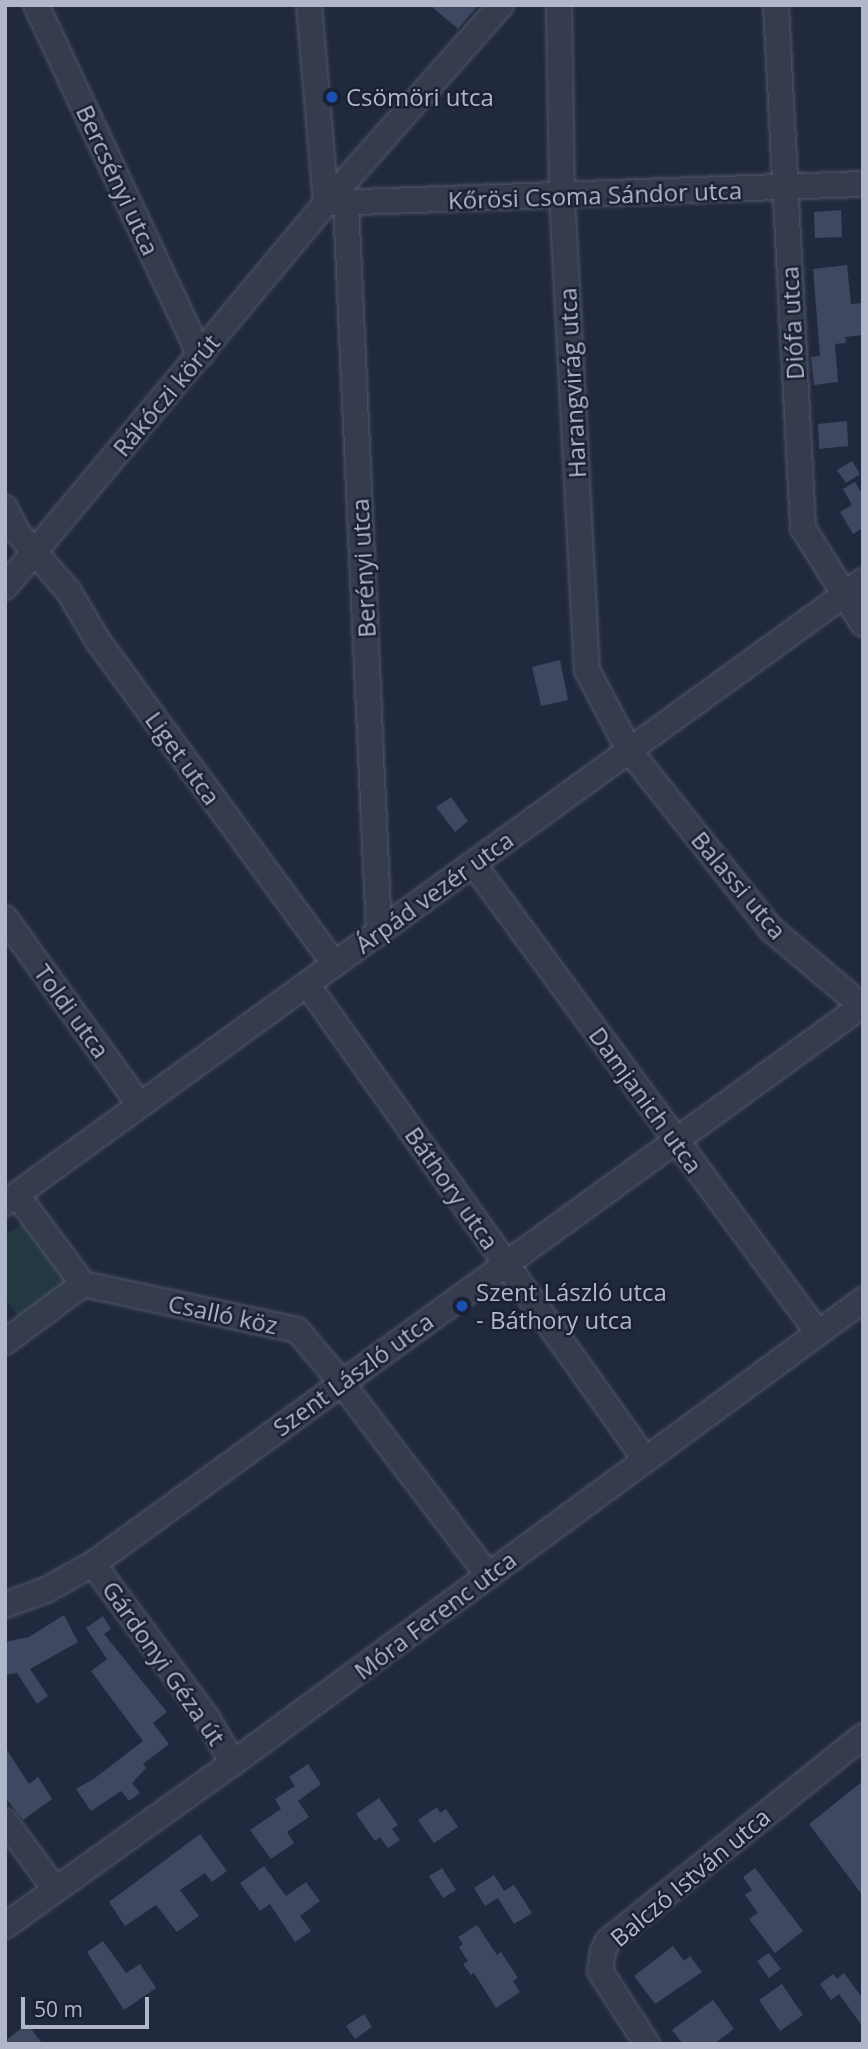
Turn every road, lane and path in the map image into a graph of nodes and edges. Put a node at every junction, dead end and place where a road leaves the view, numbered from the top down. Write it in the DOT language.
graph roads {
  1 [pos="36,5"];
  2 [pos="309,5"];
  3 [pos="500,5"];
  4 [pos="559,5"];
  5 [pos="776,5"];
  6 [pos="863,184"];
  7 [pos="785,189"];
  8 [pos="562,195"];
  9 [pos="336,203"];
  10 [pos="200,355"];
  11 [pos="5,508"];
  12 [pos="33,553"];
  13 [pos="5,587"];
  14 [pos="853,589"];
  15 [pos="863,624"];
  16 [pos="629,750"];
  17 [pos="474,865"];
  18 [pos="5,918"];
  19 [pos="379,933"];
  20 [pos="334,964"];
  21 [pos="307,984"];
  22 [pos="862,1006"];
  23 [pos="139,1104"];
  24 [pos="676,1141"];
  25 [pos="11,1199"];
  26 [pos="506,1264"];
  27 [pos="83,1284"];
  28 [pos="863,1300"];
  29 [pos="818,1333"];
  30 [pos="5,1342"];
  31 [pos="341,1382"];
  32 [pos="645,1459"];
  33 [pos="93,1564"];
  34 [pos="488,1575"];
  35 [pos="5,1605"];
  36 [pos="863,1736"];
  37 [pos="233,1763"];
  38 [pos="5,1821"];
  39 [pos="55,1889"];
  40 [pos="5,1926"];
  41 [pos="647,2044"];
  1 -- 10 [label="street, Bercsényi utca"];
  2 -- 9 [label="street"];
  3 -- 9 [label="street, Rákóczi körút"];
  4 -- 8 [label="street, Harangvirág utca"];
  5 -- 7 [label="street, Diófa utca"];
  6 -- 7 [label="street, Kőrösi Csoma Sándor utca"];
  7 -- 8 [label="street, Kőrösi Csoma Sándor utca"];
  7 -- 14 [label="street, Diófa utca"];
  8 -- 9 [label="street, Kőrösi Csoma Sándor utca"];
  8 -- 16 [label="street, Harangvirág utca"];
  9 -- 10 [label="street, Rákóczi körút"];
  9 -- 19 [label="street, Berényi utca"];
  10 -- 12 [label="street, Rákóczi körút"];
  11 -- 12 [label="street, Liget utca"];
  12 -- 13 [label="street, Rákóczi körút"];
  12 -- 20 [label="street, Liget utca"];
  14 -- 15 [label="street, Diófa utca"];
  14 -- 16 [label="street, Árpád vezér utca"];
  16 -- 17 [label="street, Árpád vezér utca"];
  16 -- 22 [label="street, Balassi utca"];
  17 -- 19 [label="street, Árpád vezér utca"];
  17 -- 24 [label="street, Damjanich utca"];
  18 -- 23 [label="street, Toldi utca"];
  19 -- 20 [label="street, Árpád vezér utca"];
  20 -- 21 [label="street, Árpád vezér utca"];
  21 -- 23 [label="street, Árpád vezér utca"];
  21 -- 26 [label="street, Báthory utca"];
  22 -- 24 [label="street, Szent László utca"];
  23 -- 25 [label="street, Árpád vezér utca"];
  24 -- 26 [label="street, Szent László utca"];
  24 -- 29 [label="street, Damjanich utca"];
  25 -- 27 [label="street"];
  26 -- 31 [label="street, Szent László utca"];
  26 -- 32 [label="street, Báthory utca"];
  27 -- 30 [label="street"];
  27 -- 31 [label="street, Csalló köz"];
  28 -- 29 [label="street, Móra Ferenc utca"];
  29 -- 32 [label="street, Móra Ferenc utca"];
  31 -- 33 [label="street, Szent László utca"];
  31 -- 34 [label="street, Csalló köz"];
  32 -- 34 [label="street, Móra Ferenc utca"];
  33 -- 35 [label="street, Szent László utca"];
  33 -- 37 [label="street, Gárdonyi Géza út"];
  34 -- 37 [label="street, Móra Ferenc utca"];
  36 -- 41 [label="street, Balczó István utca"];
  37 -- 39 [label="street, Móra Ferenc utca"];
  38 -- 39 [label="street"];
  39 -- 40 [label="street, Móra Ferenc utca"];
}
